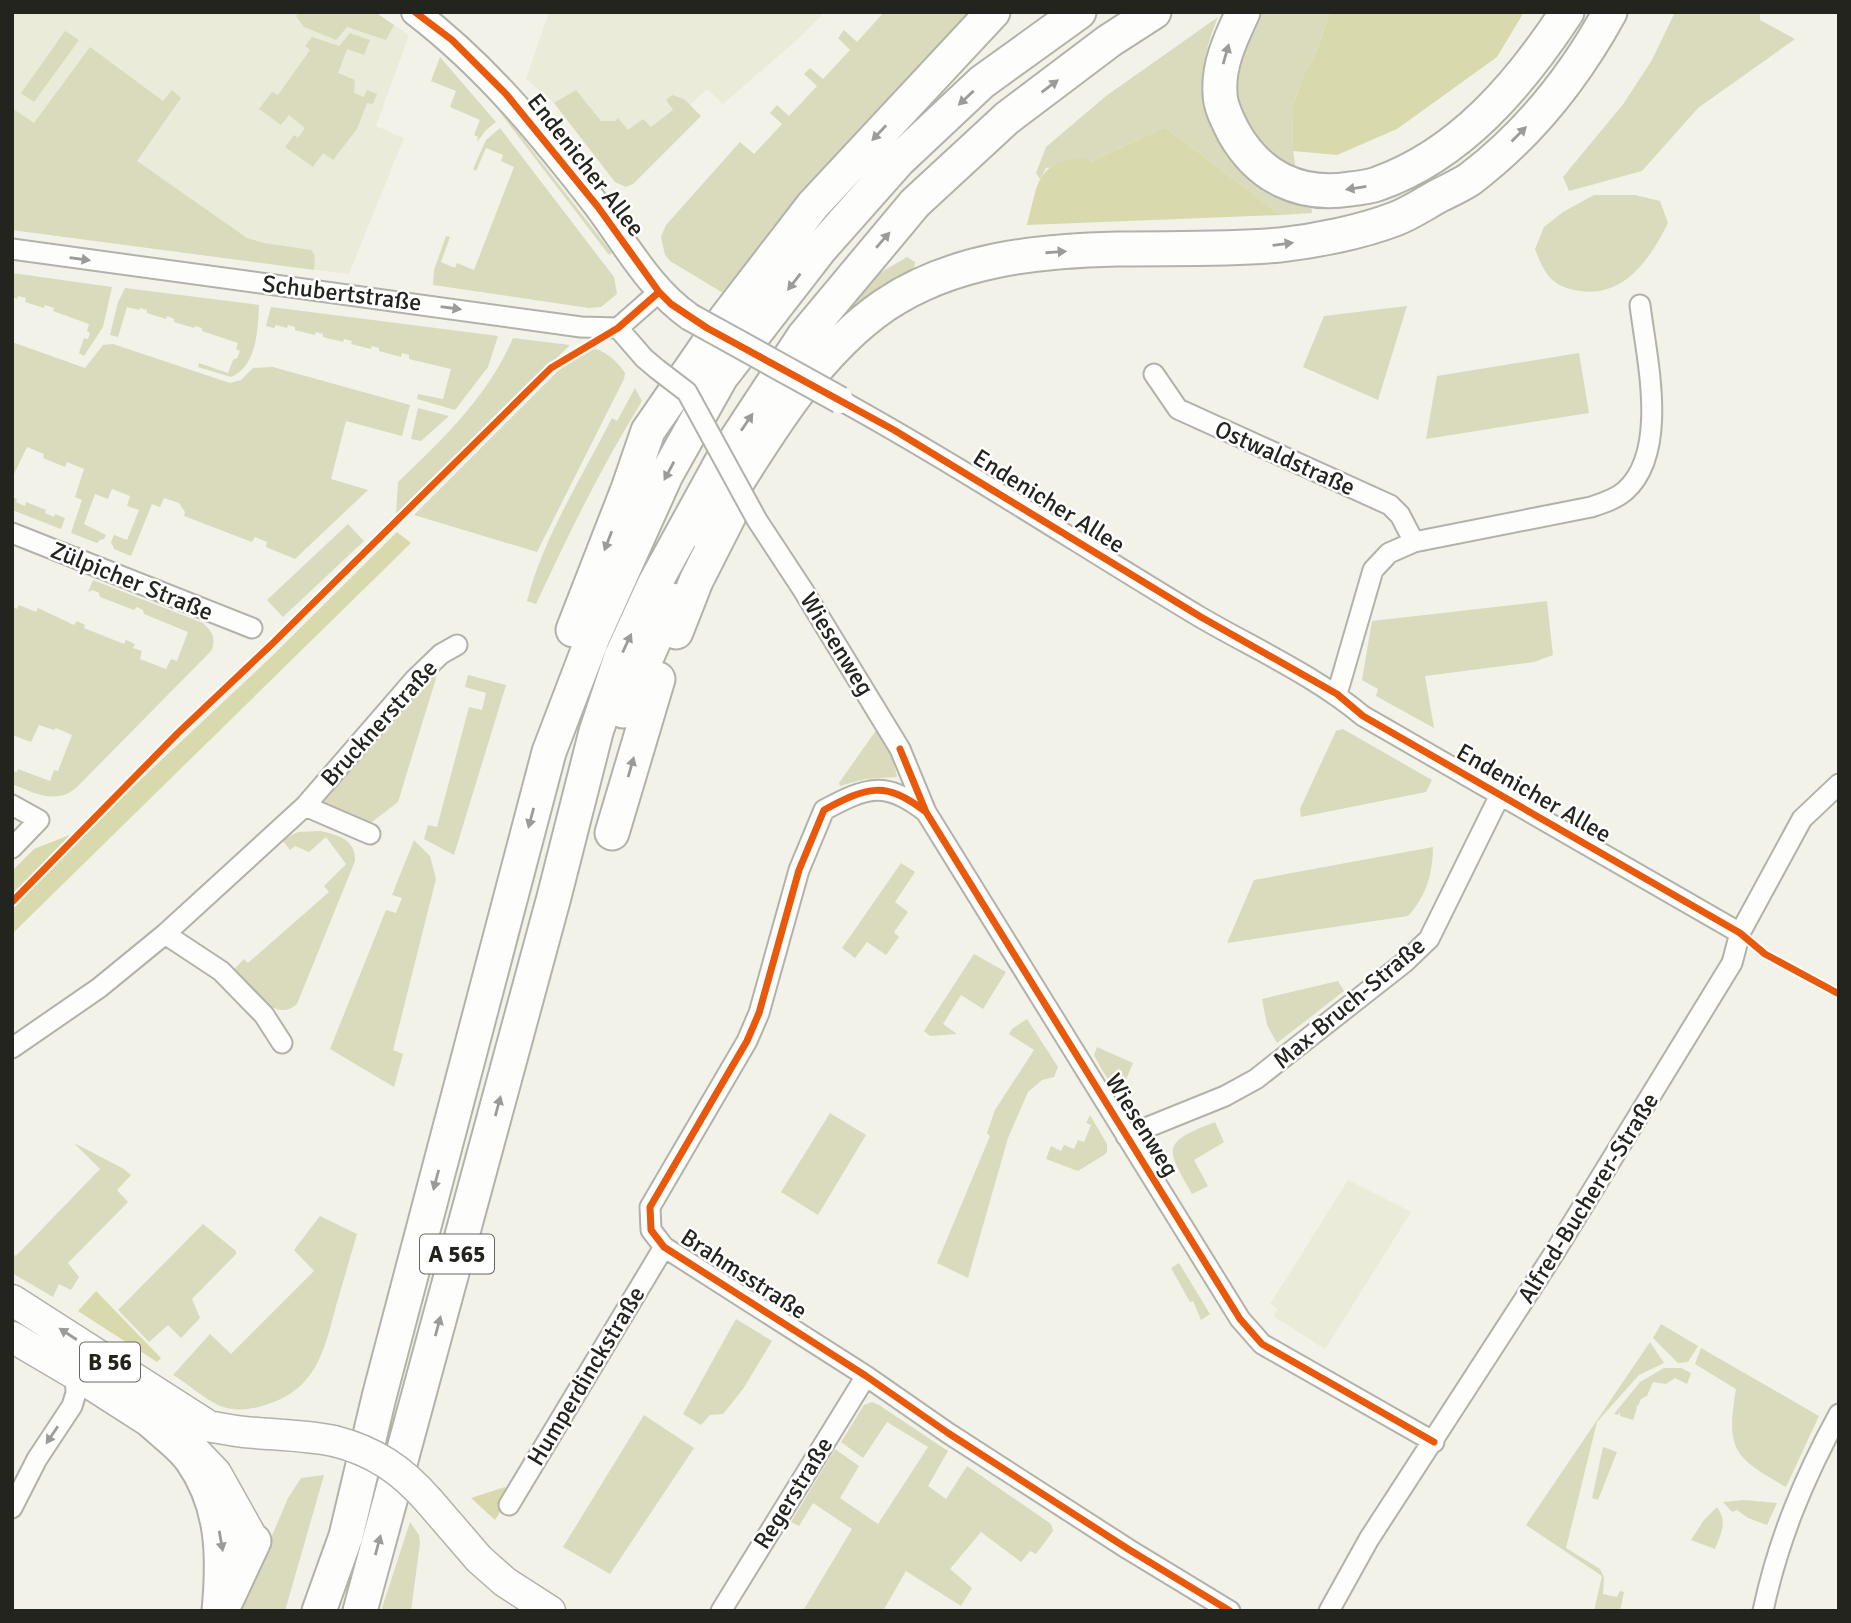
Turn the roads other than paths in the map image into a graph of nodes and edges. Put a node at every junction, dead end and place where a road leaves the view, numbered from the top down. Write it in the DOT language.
graph roads {
  1 [pos="415,12"];
  2 [pos="993,12"];
  3 [pos="1079,12"];
  4 [pos="1154,12"];
  5 [pos="1243,12"];
  6 [pos="1567,12"];
  7 [pos="1610,12"];
  8 [pos="12,249"];
  9 [pos="659,292"];
  10 [pos="1640,304"];
  11 [pos="618,328"];
  12 [pos="1154,374"];
  13 [pos="840,400"];
  14 [pos="780,417"];
  15 [pos="12,533"];
  16 [pos="1414,542"];
  17 [pos="252,628"];
  18 [pos="457,645"];
  19 [pos="1337,694"];
  20 [pos="549,752"];
  21 [pos="1839,784"];
  22 [pos="1500,795"];
  23 [pos="12,805"];
  24 [pos="305,806"];
  25 [pos="926,812"];
  26 [pos="612,832"];
  27 [pos="370,834"];
  28 [pos="12,848"];
  29 [pos="554,897"];
  30 [pos="1740,933"];
  31 [pos="165,934"];
  32 [pos="282,1043"];
  33 [pos="12,1048"];
  34 [pos="1126,1136"];
  35 [pos="664,1247"];
  36 [pos="12,1300"];
  37 [pos="12,1337"];
  38 [pos="75,1374"];
  39 [pos="866,1376"];
  40 [pos="1839,1414"];
  41 [pos="152,1422"];
  42 [pos="207,1425"];
  43 [pos="1434,1442"];
  44 [pos="509,1506"];
  45 [pos="12,1508"];
  46 [pos="254,1541"];
  47 [pos="220,1611"];
  48 [pos="319,1611"];
  49 [pos="360,1611"];
  50 [pos="551,1611"];
  51 [pos="721,1611"];
  52 [pos="1230,1611"];
  53 [pos="1329,1611"];
  54 [pos="1763,1611"];
  1 -- 9 [label="street, Endenicher Allee"];
  2 -- 20 [label="highway, one-way"];
  3 -- 20 [label="highway, A 565, one-way"];
  29 -- 4 [label="highway, A 565, one-way"];
  6 -- 5 [label="highway, one-way"];
  14 -- 7 [label="highway, one-way"];
  8 -- 11 [label="street, Schubertstraße, one-way"];
  9 -- 11 [label="street"];
  9 -- 13 [label="street, Endenicher Allee, bridge"];
  10 -- 16 [label="street"];
  11 -- 25 [label="street, Wiesenweg, bridge"];
  12 -- 16 [label="street, Ostwaldstraße"];
  13 -- 19 [label="street, Endenicher Allee"];
  26 -- 14 [label="highway, one-way"];
  14 -- 29 [label="highway"];
  15 -- 17 [label="street, Zülpicher Straße"];
  16 -- 19 [label="street"];
  18 -- 24 [label="street, Brucknerstraße"];
  19 -- 22 [label="street, Endenicher Allee"];
  20 -- 48 [label="highway, A 565, one-way"];
  21 -- 30 [label="street, Alfred-Bucherer-Straße"];
  22 -- 30 [label="street, Endenicher Allee"];
  22 -- 34 [label="street, Max-Bruch-Straße"];
  23 -- 28 [label="street"];
  24 -- 27 [label="street, Brucknerstraße"];
  24 -- 31 [label="street, Brucknerstraße"];
  25 -- 34 [label="street, Wiesenweg"];
  25 -- 35 [label="street, Brahmsstraße"];
  49 -- 29 [label="highway, A 565, one-way"];
  30 -- 43 [label="street, Alfred-Bucherer-Straße"];
  31 -- 32 [label="street"];
  31 -- 33 [label="street, Brucknerstraße"];
  34 -- 43 [label="street, Wiesenweg"];
  35 -- 39 [label="street, Brahmsstraße"];
  35 -- 44 [label="street, Humperdinckstraße"];
  42 -- 36 [label="main road, B 56, one-way"];
  37 -- 38 [label="main road, B 56"];
  38 -- 41 [label="main road, B 56"];
  38 -- 45 [label="street, one-way"];
  39 -- 51 [label="street, Regerstraße"];
  39 -- 52 [label="street, Brahmsstraße"];
  40 -- 54 [label="street"];
  41 -- 42 [label="main road, B 56"];
  41 -- 46 [label="main road, B 56"];
  41 -- 47 [label="highway, one-way"];
  42 -- 50 [label="main road, B 56, bridge"];
  43 -- 53 [label="street, Alfred-Bucherer-Straße"];
  46 -- 47 [label="highway"];
}
